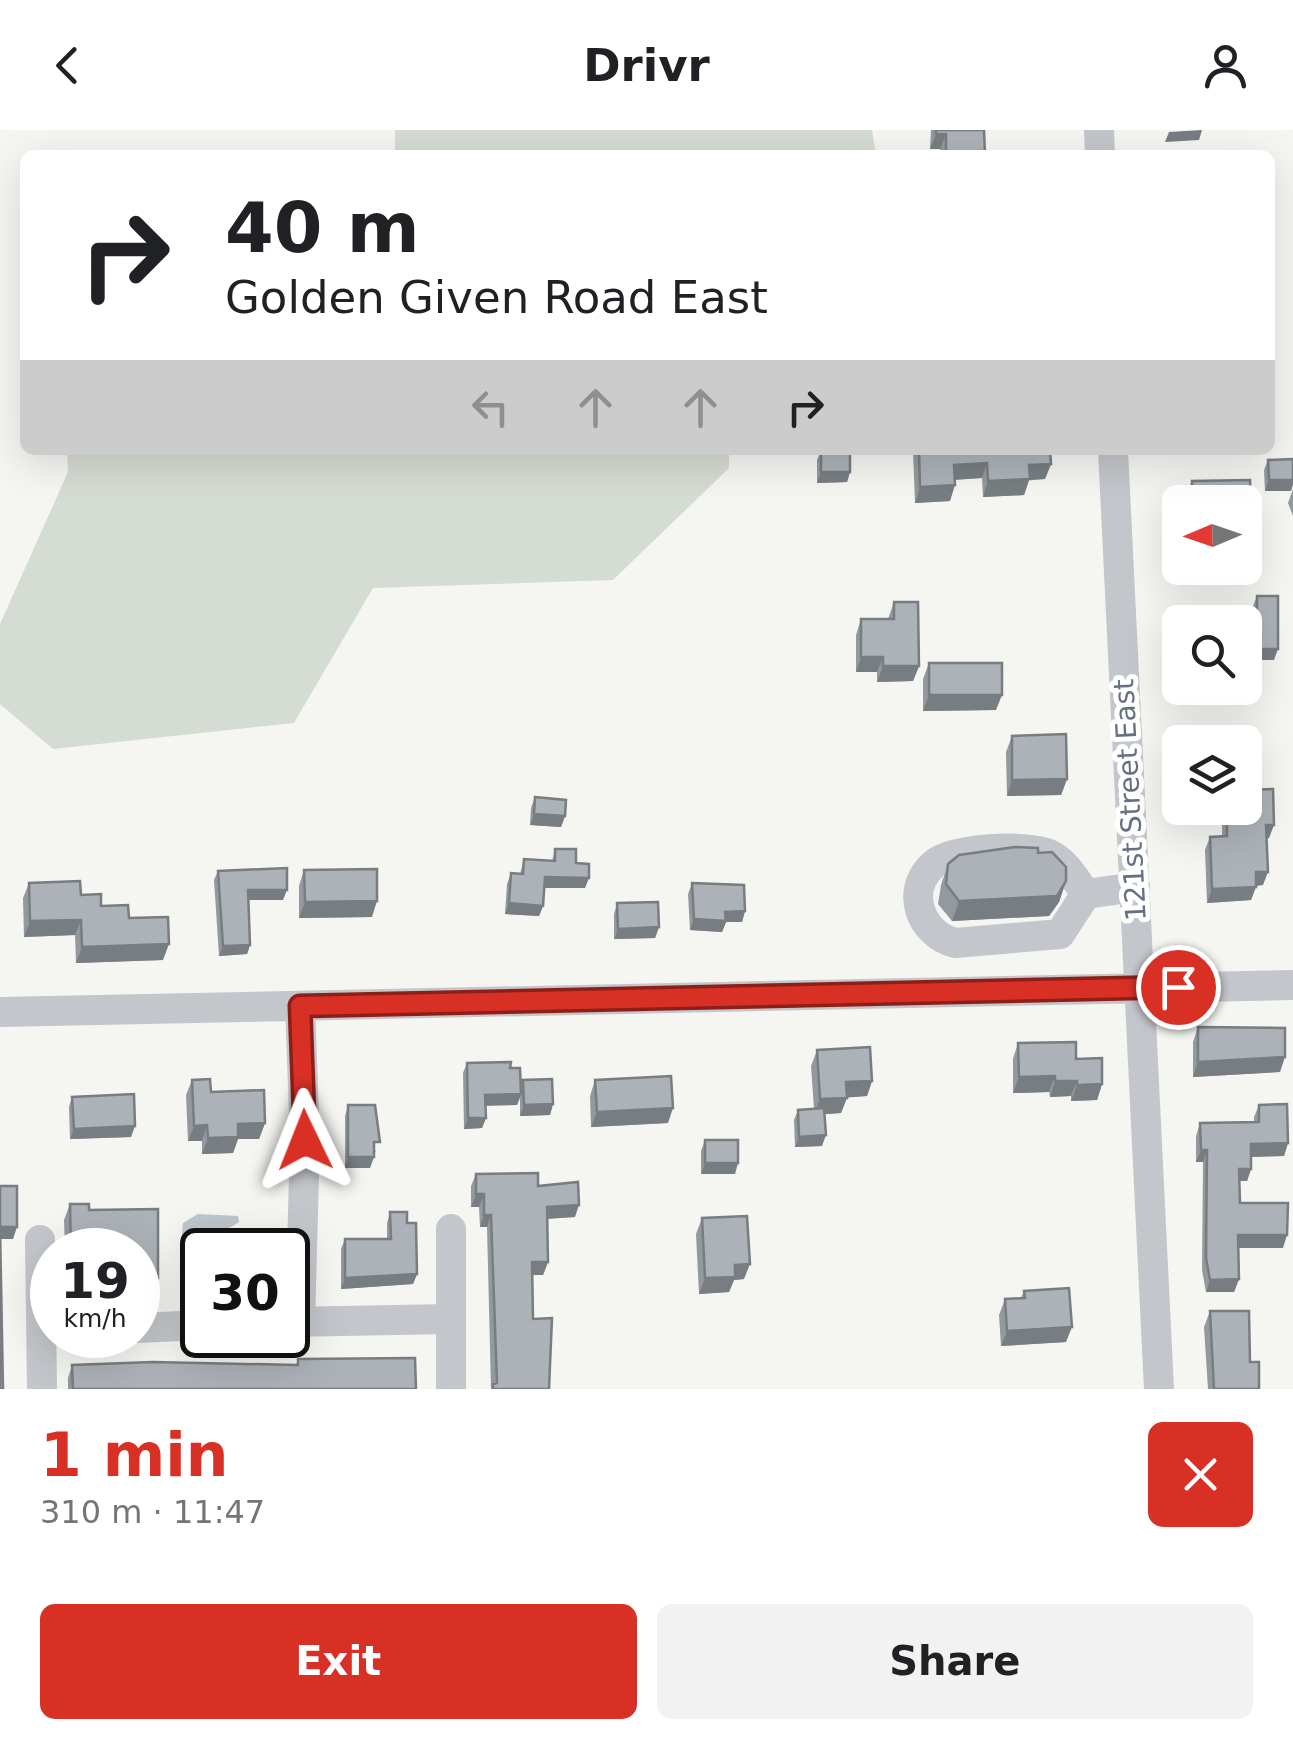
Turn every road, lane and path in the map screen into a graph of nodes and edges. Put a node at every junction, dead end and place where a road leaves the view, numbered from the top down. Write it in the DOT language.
graph roads {
  1 [pos="1114,455"];
  2 [pos="1135,887"];
  3 [pos="1086,894"];
  4 [pos="1293,985"];
  5 [pos="1140,988"];
  6 [pos="300,1006"];
  7 [pos="0,1012"];
  8 [pos="300,1228"];
  9 [pos="451,1229"];
  10 [pos="449,1319"];
  11 [pos="310,1322"];
  12 [pos="45,1358"];
  13 [pos="42,1389"];
  14 [pos="451,1389"];
  15 [pos="1159,1389"];
  1 -- 2 [label="street, 121st Street East"];
  2 -- 3 [label="street"];
  2 -- 5 [label="street, 121st Street East"];
  3 -- 3 [label="street"];
  4 -- 5 [label="street"];
  5 -- 6 [label="street"];
  5 -- 15 [label="street, 121st Street East"];
  6 -- 7 [label="street"];
  6 -- 8 [label="street"];
  9 -- 10 [label="street"];
  10 -- 11 [label="street"];
  10 -- 14 [label="street"];
  12 -- 13 [label="street"];
}
